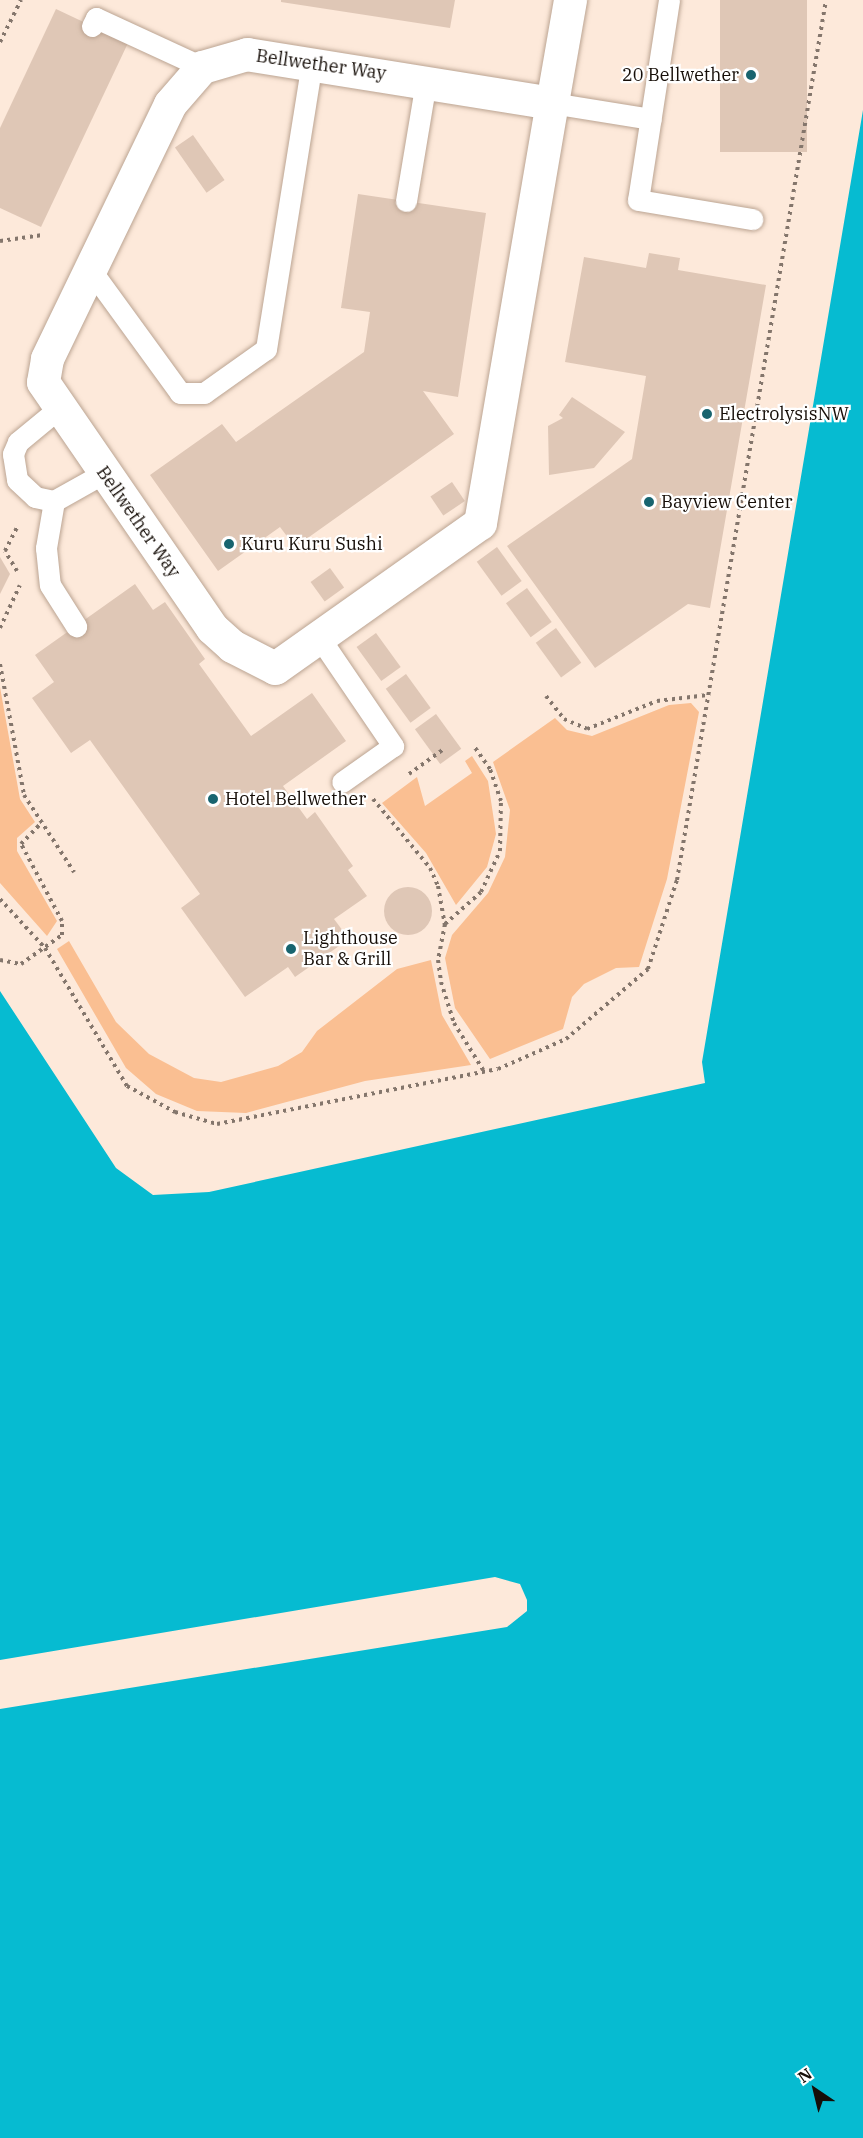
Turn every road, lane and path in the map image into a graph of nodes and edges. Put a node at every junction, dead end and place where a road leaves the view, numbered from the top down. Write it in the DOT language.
graph roads {
  1 [pos="21,0"];
  2 [pos="570,0"];
  3 [pos="669,0"];
  4 [pos="826,0"];
  5 [pos="92,26"];
  6 [pos="0,42"];
  7 [pos="312,62"];
  8 [pos="202,67"];
  9 [pos="426,81"];
  10 [pos="552,103"];
  11 [pos="651,119"];
  12 [pos="406,201"];
  13 [pos="752,219"];
  14 [pos="43,235"];
  15 [pos="0,241"];
  16 [pos="90,269"];
  17 [pos="58,409"];
  18 [pos="104,473"];
  19 [pos="54,501"];
  20 [pos="20,521"];
  21 [pos="76,626"];
  22 [pos="0,628"];
  23 [pos="319,637"];
  24 [pos="0,664"];
  25 [pos="708,694"];
  26 [pos="546,696"];
  27 [pos="474,747"];
  28 [pos="445,748"];
  29 [pos="413,772"];
  30 [pos="342,782"];
  31 [pos="383,793"];
  32 [pos="40,824"];
  33 [pos="74,872"];
  34 [pos="0,899"];
  35 [pos="445,924"];
  36 [pos="45,948"];
  37 [pos="0,960"];
  38 [pos="485,1073"];
  1 -- 6 [label="path"];
  2 -- 10 [label="street, Bellwether Way"];
  3 -- 11 [label="lane"];
  4 -- 25 [label="path"];
  5 -- 8 [label="lane"];
  7 -- 8 [label="street, Bellwether Way"];
  7 -- 9 [label="street, Bellwether Way"];
  7 -- 16 [label="lane"];
  8 -- 16 [label="street, Bellwether Way"];
  9 -- 10 [label="street, Bellwether Way"];
  9 -- 12 [label="lane"];
  10 -- 11 [label="lane"];
  10 -- 23 [label="street, Bellwether Way"];
  11 -- 13 [label="lane"];
  14 -- 15 [label="path"];
  16 -- 17 [label="street, Bellwether Way"];
  17 -- 18 [label="street, Bellwether Way"];
  17 -- 19 [label="lane"];
  18 -- 19 [label="lane"];
  18 -- 23 [label="street, Bellwether Way"];
  19 -- 21 [label="lane"];
  20 -- 22 [label="path"];
  23 -- 30 [label="lane"];
  24 -- 32 [label="path"];
  25 -- 26 [label="path"];
  25 -- 38 [label="path"];
  27 -- 35 [label="path"];
  28 -- 29 [label="path"];
  31 -- 35 [label="path"];
  32 -- 33 [label="path"];
  32 -- 36 [label="path"];
  34 -- 36 [label="path"];
  35 -- 38 [label="path"];
  36 -- 37 [label="path"];
  36 -- 38 [label="path"];
}
